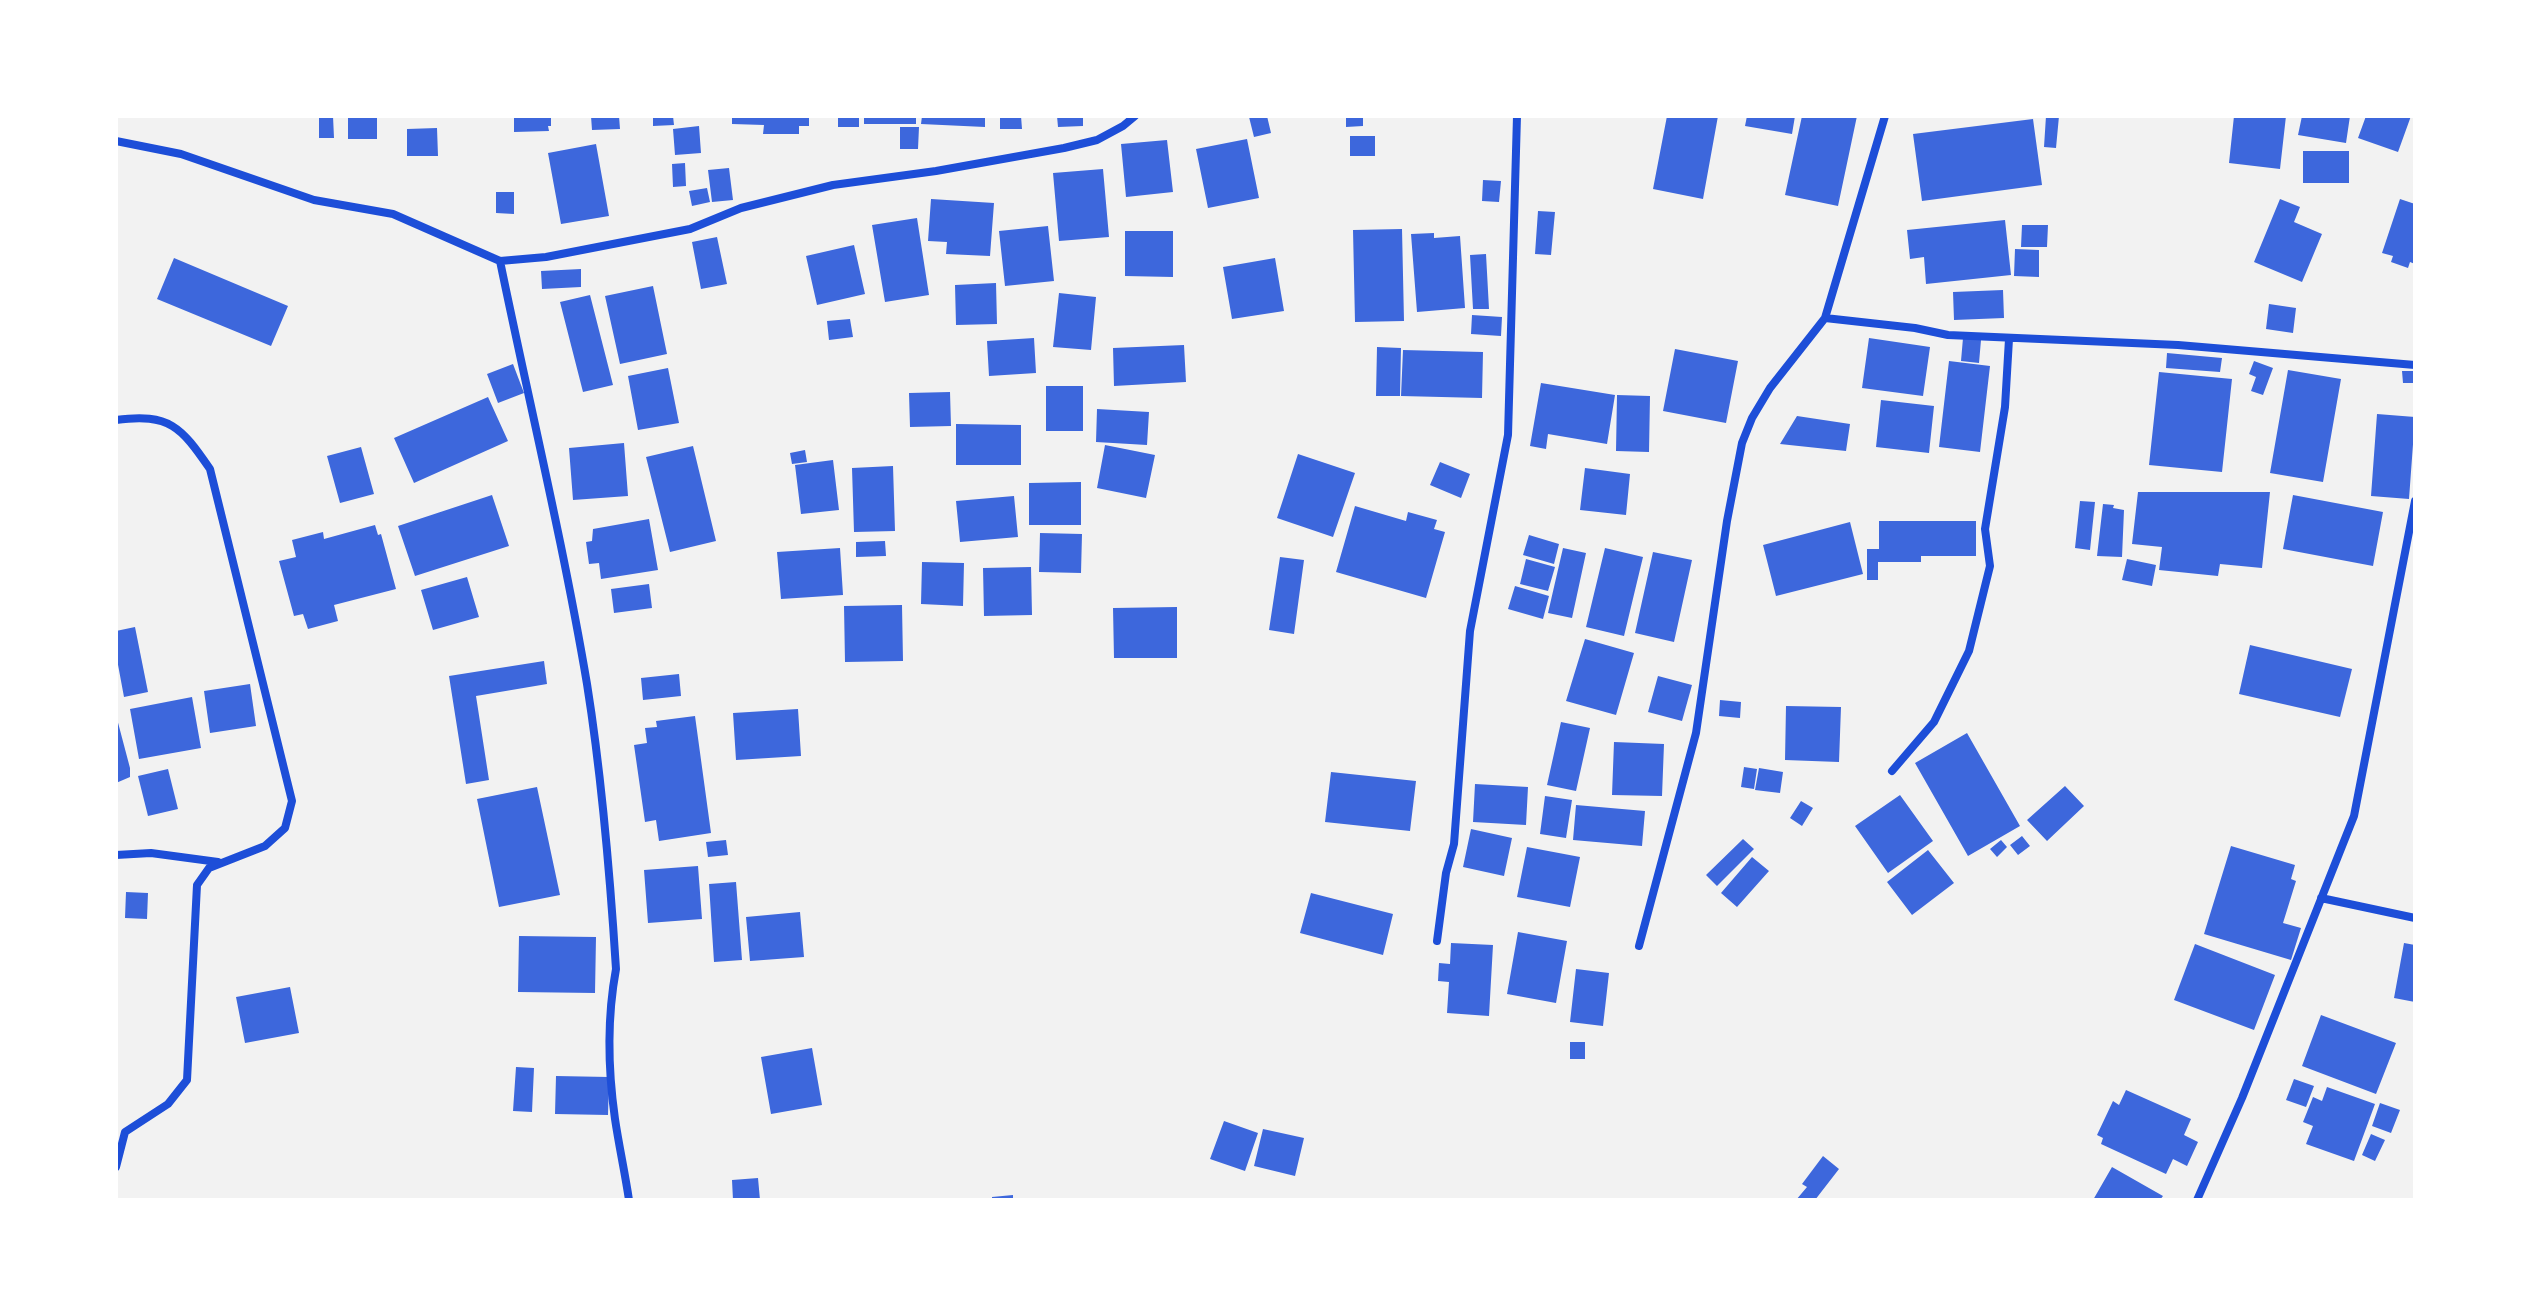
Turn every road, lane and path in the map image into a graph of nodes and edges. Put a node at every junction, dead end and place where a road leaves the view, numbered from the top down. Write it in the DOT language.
graph roads {
  1 [pos="1135,116"];
  2 [pos="1517,116"];
  3 [pos="1885,116"];
  4 [pos="116,141"];
  5 [pos="500,261"];
  6 [pos="1825,318"];
  7 [pos="2009,339"];
  8 [pos="2415,365"];
  9 [pos="116,420"];
  10 [pos="2415,501"];
  11 [pos="1892,771"];
  12 [pos="116,855"];
  13 [pos="222,863"];
  14 [pos="2321,898"];
  15 [pos="2415,918"];
  16 [pos="1437,941"];
  17 [pos="1639,946"];
  18 [pos="116,1167"];
  19 [pos="629,1200"];
  20 [pos="2197,1200"];
  1 -- 5 [label="street"];
  2 -- 16 [label="street"];
  3 -- 6 [label="street"];
  4 -- 5 [label="street"];
  5 -- 19 [label="street"];
  6 -- 7 [label="street"];
  6 -- 17 [label="street"];
  7 -- 8 [label="street"];
  7 -- 11 [label="street"];
  9 -- 13 [label="street"];
  10 -- 14 [label="street"];
  12 -- 13 [label="street"];
  13 -- 18 [label="street"];
  14 -- 15 [label="street"];
  14 -- 20 [label="street"];
}
